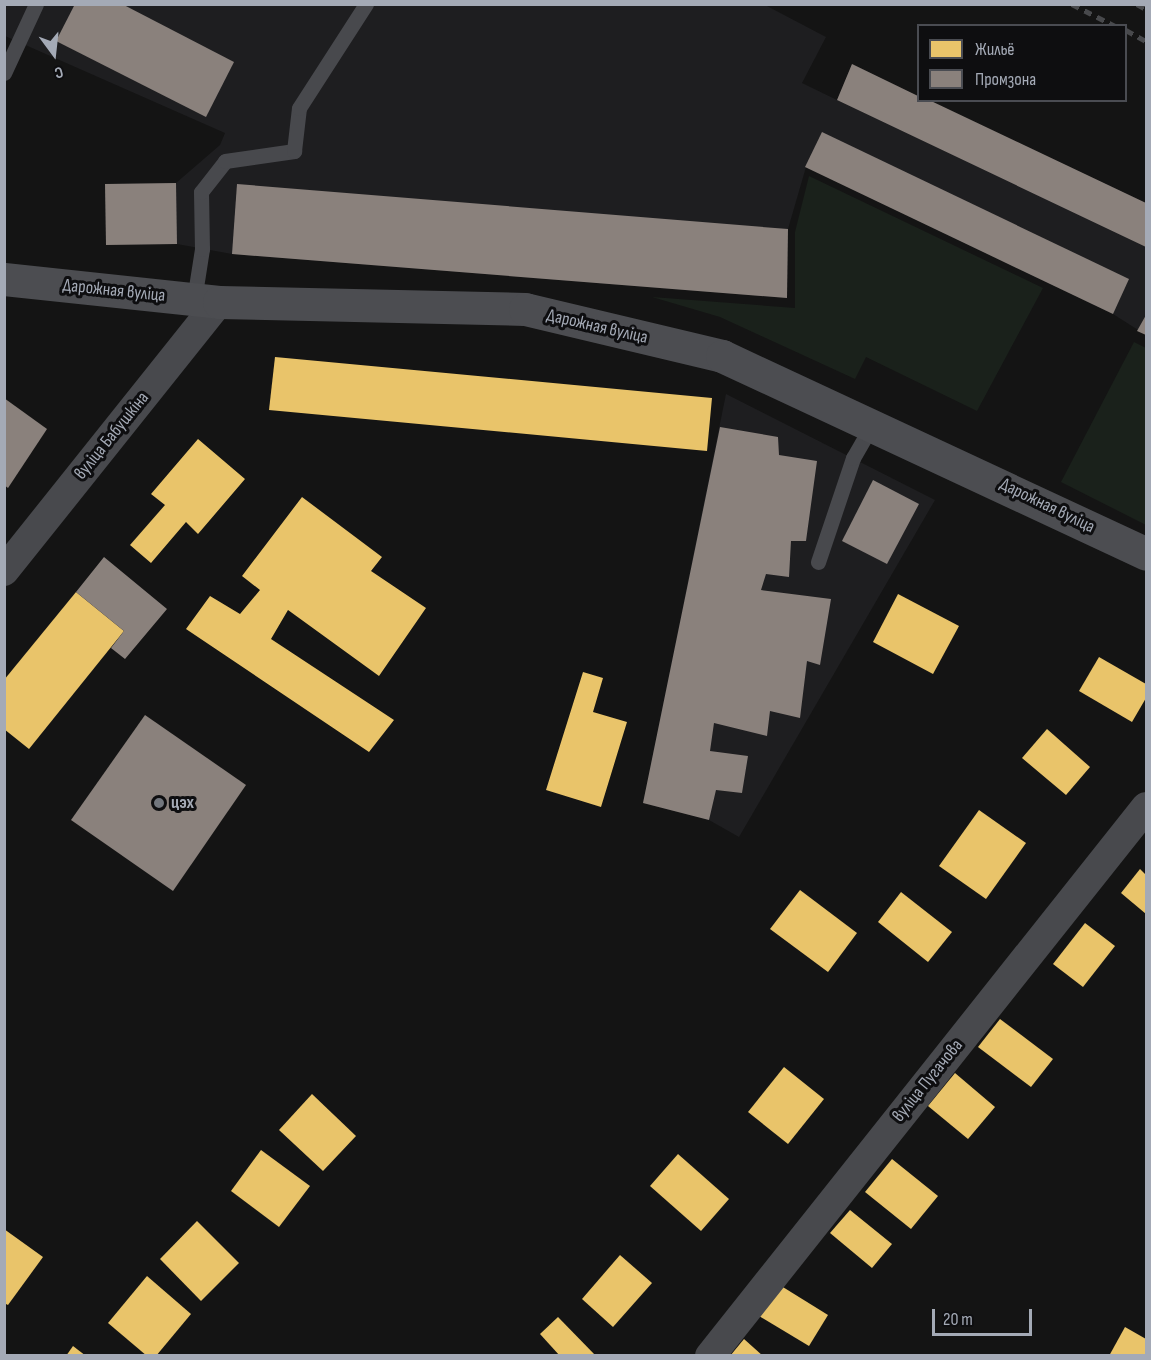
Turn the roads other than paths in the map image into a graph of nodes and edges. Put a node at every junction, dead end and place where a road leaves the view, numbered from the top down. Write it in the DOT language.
graph roads {
  1 [pos="36,4"];
  2 [pos="366,4"];
  3 [pos="4,73"];
  4 [pos="4,279"];
  5 [pos="206,301"];
  6 [pos="872,425"];
  7 [pos="1146,554"];
  8 [pos="818,562"];
  9 [pos="4,571"];
  10 [pos="1146,807"];
  11 [pos="710,1356"];
  1 -- 3 [label="lane"];
  2 -- 5 [label="lane"];
  4 -- 5 [label="street, Дарожная вуліца"];
  5 -- 6 [label="street, Дарожная вуліца"];
  5 -- 9 [label="street, вуліца Бабушкіна"];
  6 -- 7 [label="street, Дарожная вуліца"];
  6 -- 8 [label="lane"];
  10 -- 11 [label="street, вуліца Пугачова"];
}
